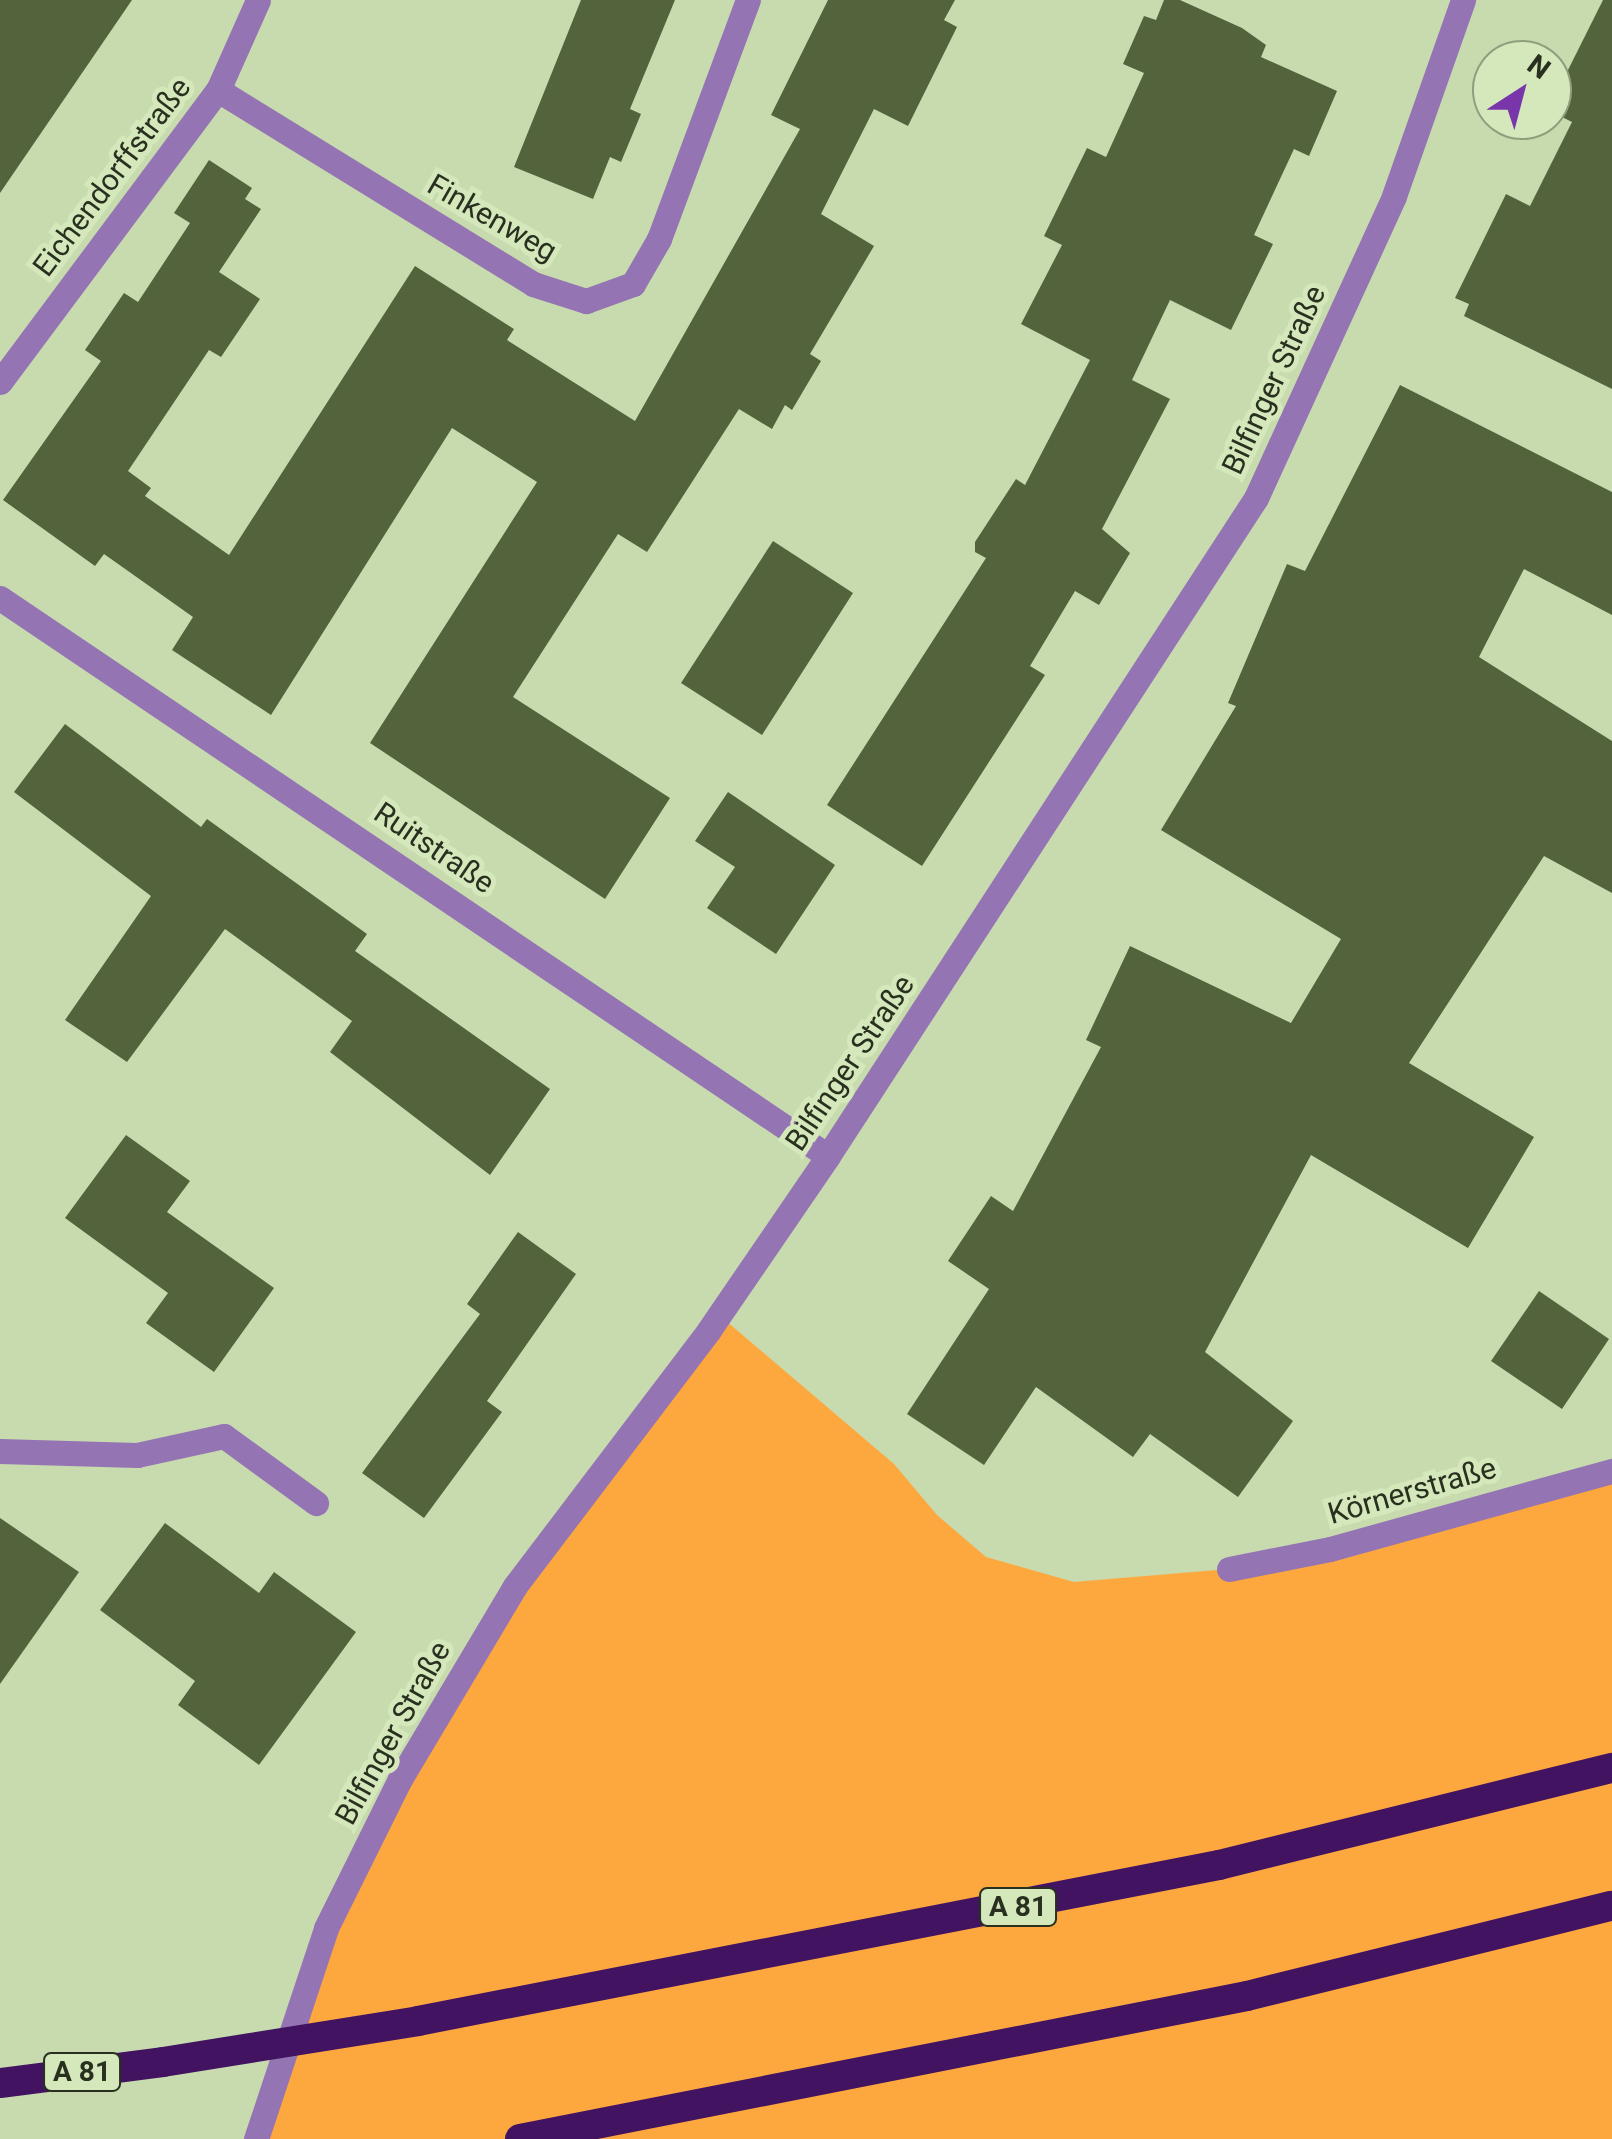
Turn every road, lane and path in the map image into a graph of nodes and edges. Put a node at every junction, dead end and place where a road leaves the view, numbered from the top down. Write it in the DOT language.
graph roads {
  1 [pos="258,0"];
  2 [pos="748,0"];
  3 [pos="1463,0"];
  4 [pos="218,90"];
  5 [pos="0,382"];
  6 [pos="0,598"];
  7 [pos="828,1156"];
  8 [pos="0,1451"];
  9 [pos="1612,1471"];
  10 [pos="316,1502"];
  11 [pos="1229,1570"];
  12 [pos="1612,1768"];
  13 [pos="1612,1906"];
  14 [pos="0,2083"];
  15 [pos="256,2139"];
  16 [pos="520,2139"];
  1 -- 4 [label="street, Eichendorffstraße"];
  2 -- 4 [label="street, Finkenweg"];
  3 -- 7 [label="street, Bilfinger Straße"];
  4 -- 5 [label="street, Eichendorffstraße"];
  6 -- 7 [label="street, Ruitstraße"];
  7 -- 15 [label="street, Bilfinger Straße"];
  8 -- 10 [label="street"];
  9 -- 11 [label="street, Körnerstraße"];
  12 -- 14 [label="highway, A 81, bridge"];
  13 -- 16 [label="highway"];
}
